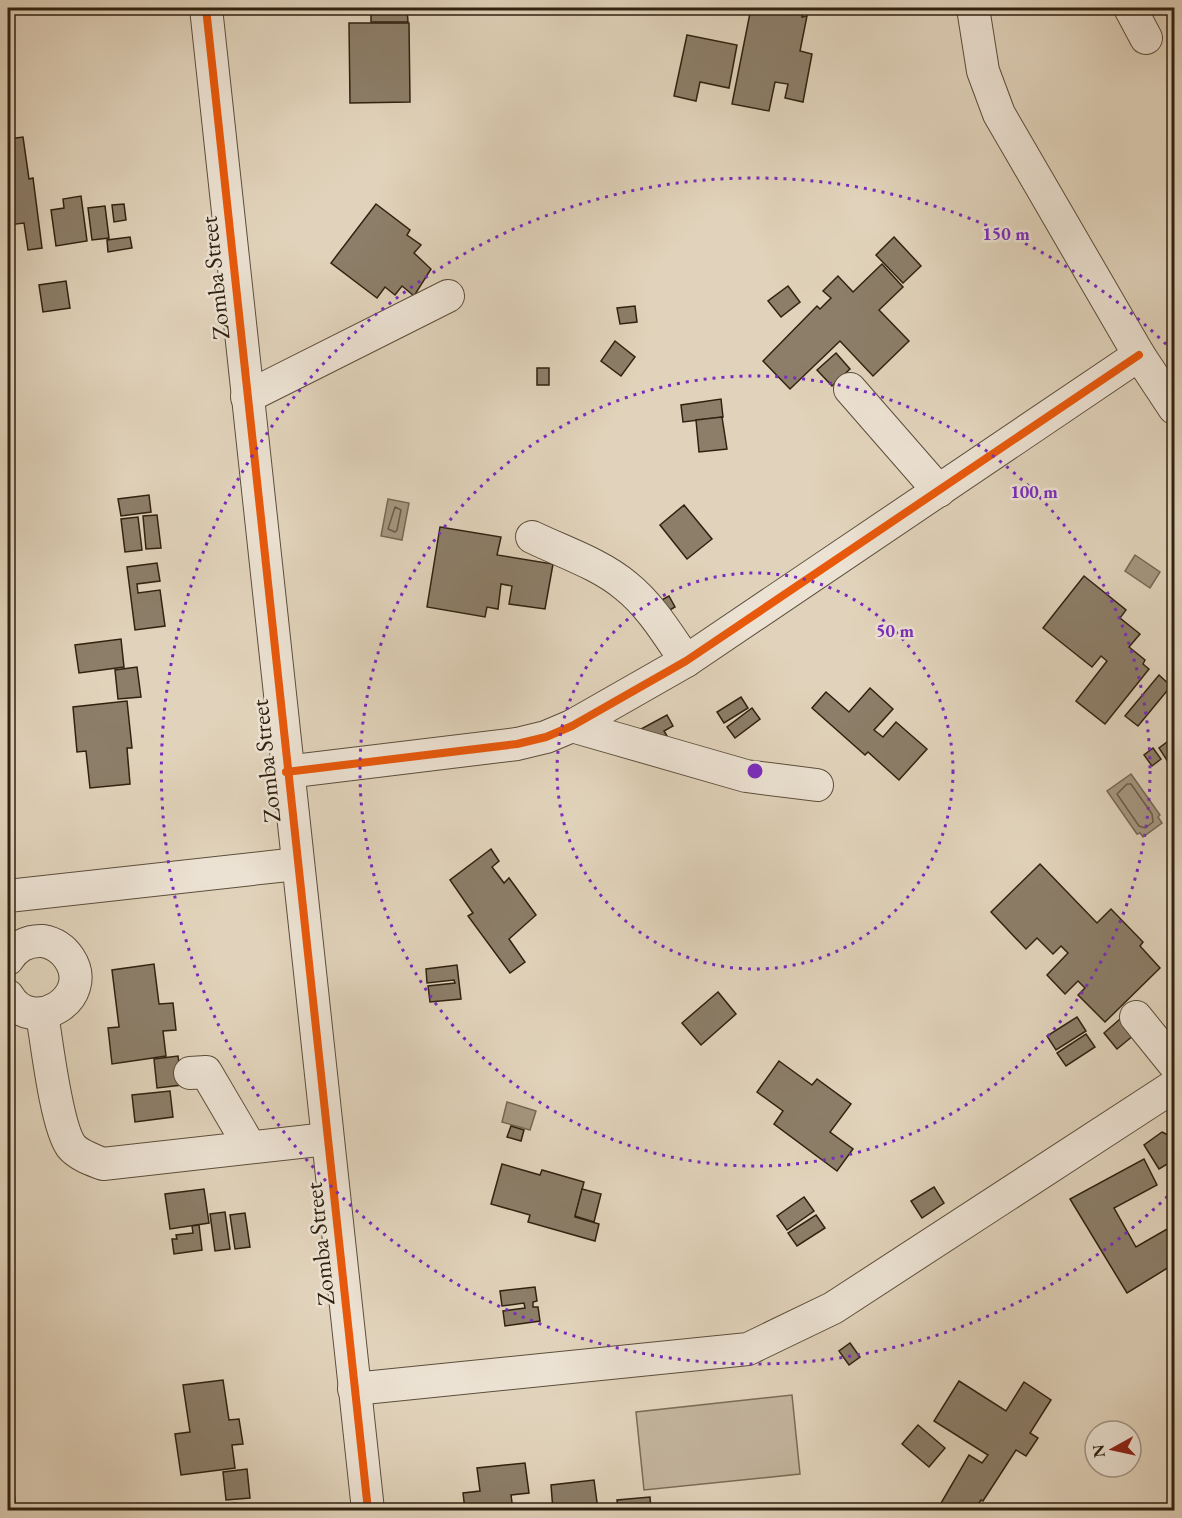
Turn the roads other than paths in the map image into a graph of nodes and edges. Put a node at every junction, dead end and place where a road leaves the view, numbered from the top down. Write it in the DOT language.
graph roads {
  1 [pos="206,8"];
  2 [pos="973,8"];
  3 [pos="1130,8"];
  4 [pos="1146,38"];
  5 [pos="448,296"];
  6 [pos="1139,355"];
  7 [pos="850,389"];
  8 [pos="247,397"];
  9 [pos="1174,408"];
  10 [pos="939,490"];
  11 [pos="532,537"];
  12 [pos="686,661"];
  13 [pos="572,726"];
  14 [pos="286,772"];
  15 [pos="817,785"];
  16 [pos="297,864"];
  17 [pos="8,896"];
  18 [pos="8,959"];
  19 [pos="8,996"];
  20 [pos="42,1014"];
  21 [pos="1136,1017"];
  22 [pos="1174,1064"];
  23 [pos="190,1073"];
  24 [pos="1170,1097"];
  25 [pos="327,1139"];
  26 [pos="250,1147"];
  27 [pos="354,1389"];
  28 [pos="368,1510"];
  1 -- 8 [label="street, Zomba Street"];
  2 -- 6 [label="street"];
  3 -- 4 [label="street"];
  5 -- 8 [label="street"];
  6 -- 9 [label="street"];
  6 -- 10 [label="street"];
  7 -- 10 [label="street"];
  8 -- 14 [label="street, Zomba Street"];
  10 -- 12 [label="street"];
  11 -- 12 [label="street"];
  12 -- 13 [label="street"];
  13 -- 14 [label="street"];
  13 -- 15 [label="street"];
  14 -- 16 [label="street, Zomba Street"];
  16 -- 17 [label="street"];
  16 -- 25 [label="street, Zomba Street"];
  18 -- 20 [label="street"];
  19 -- 20 [label="street"];
  20 -- 26 [label="street"];
  21 -- 22 [label="street"];
  23 -- 26 [label="street"];
  24 -- 27 [label="street"];
  25 -- 26 [label="street"];
  25 -- 27 [label="street, Zomba Street"];
  27 -- 28 [label="street, Zomba Street"];
}
